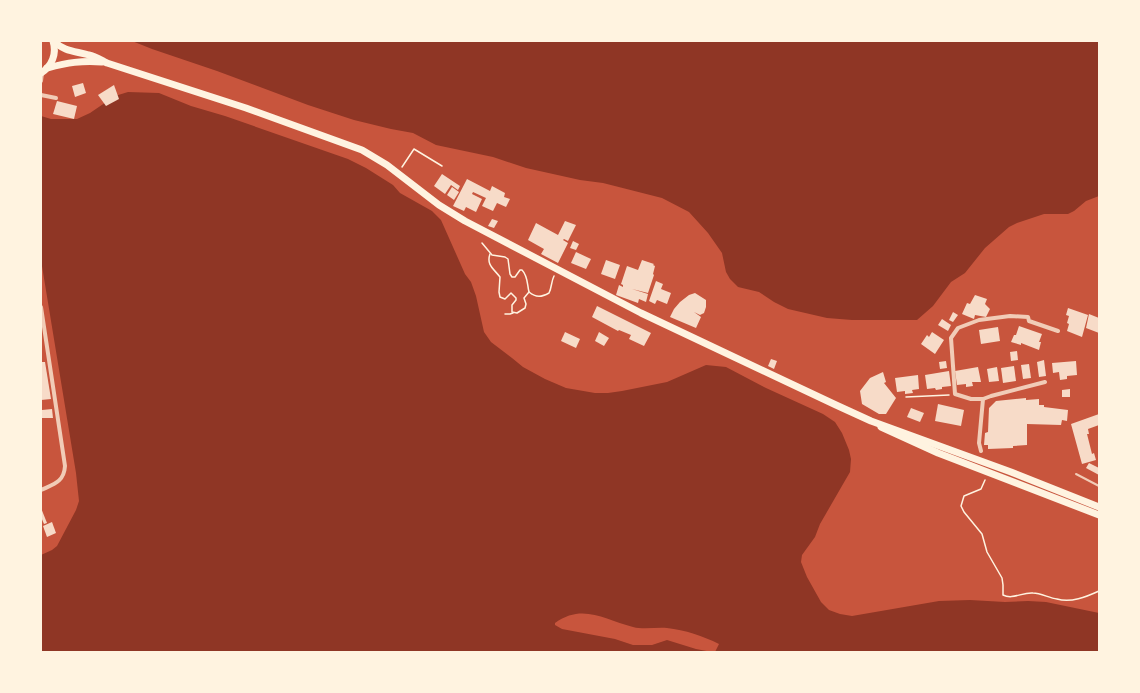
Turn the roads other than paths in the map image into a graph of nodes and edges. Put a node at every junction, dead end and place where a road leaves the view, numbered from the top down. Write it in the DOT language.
graph roads {
  1 [pos="53,41"];
  2 [pos="107,62"];
  3 [pos="43,71"];
  4 [pos="41,81"];
  5 [pos="41,95"];
  6 [pos="56,98"];
  7 [pos="41,308"];
  8 [pos="1058,331"];
  9 [pos="1045,382"];
  10 [pos="983,399"];
  11 [pos="871,421"];
  12 [pos="981,451"];
  13 [pos="1076,474"];
  14 [pos="1099,486"];
  15 [pos="41,490"];
  16 [pos="1099,507"];
  17 [pos="1099,515"];
  1 -- 2 [label="main road"];
  1 -- 3 [label="main road"];
  2 -- 3 [label="main road"];
  2 -- 11 [label="main road"];
  3 -- 4 [label="street"];
  5 -- 6 [label="street"];
  7 -- 15 [label="street"];
  8 -- 10 [label="street"];
  9 -- 10 [label="street"];
  10 -- 12 [label="street"];
  11 -- 16 [label="main road"];
  11 -- 17 [label="main road"];
  13 -- 14 [label="lane"];
}
